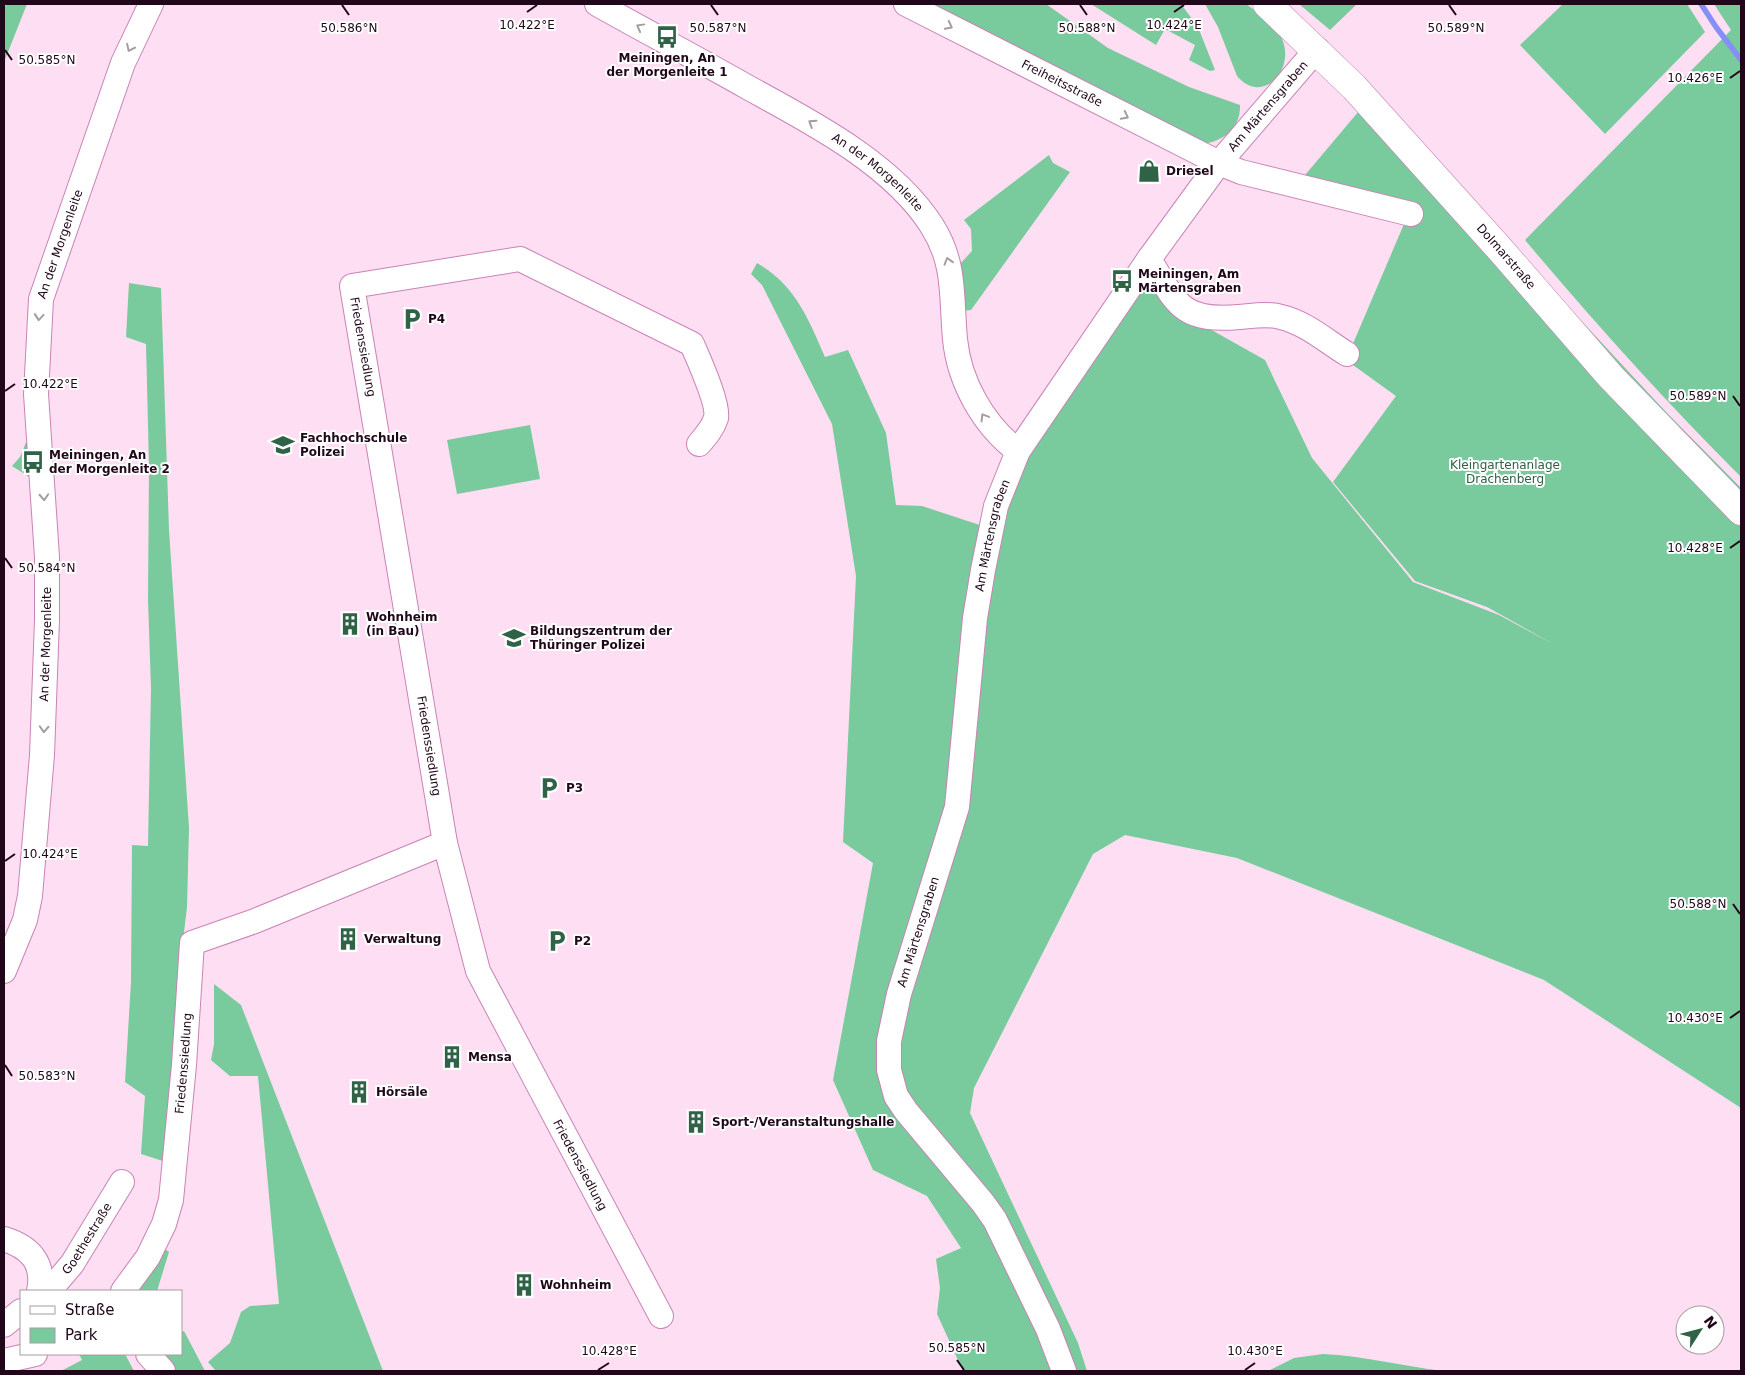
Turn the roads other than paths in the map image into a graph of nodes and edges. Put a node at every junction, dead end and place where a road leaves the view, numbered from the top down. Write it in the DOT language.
graph roads {
  1 [pos="151,4"];
  2 [pos="596,4"];
  3 [pos="906,4"];
  4 [pos="1267,4"];
  5 [pos="1316,49"];
  6 [pos="1219,163"];
  7 [pos="1411,214"];
  8 [pos="1148,259"];
  9 [pos="1347,354"];
  10 [pos="699,444"];
  11 [pos="1018,451"];
  12 [pos="1741,511"];
  13 [pos="445,843"];
  14 [pos="4,971"];
  15 [pos="122,1182"];
  16 [pos="4,1239"];
  17 [pos="39,1290"];
  18 [pos="50,1290"];
  19 [pos="124,1290"];
  20 [pos="20,1313"];
  21 [pos="661,1316"];
  22 [pos="4,1325"];
  23 [pos="31,1355"];
  24 [pos="149,1355"];
  25 [pos="4,1361"];
  26 [pos="162,1371"];
  27 [pos="1064,1371"];
  1 -- 14 [label="street, An der Morgenleite, one-way"];
  11 -- 2 [label="street, An der Morgenleite, one-way"];
  3 -- 6 [label="street, Freiheitsstraße, one-way"];
  4 -- 5 [label="main road, Dolmarstraße"];
  5 -- 6 [label="street, Am Märtensgraben"];
  5 -- 12 [label="main road, Dolmarstraße"];
  6 -- 7 [label="street, Freiheitsstraße"];
  6 -- 8 [label="street"];
  8 -- 9 [label="street"];
  8 -- 11 [label="street"];
  10 -- 13 [label="street, Friedenssiedlung"];
  11 -- 27 [label="street, Am Märtensgraben"];
  13 -- 19 [label="street, Friedenssiedlung"];
  13 -- 21 [label="street, Friedenssiedlung"];
  15 -- 18 [label="street, Goethestraße"];
  16 -- 17 [label="street"];
  20 -- 22 [label="street"];
  23 -- 25 [label="street"];
  24 -- 26 [label="street"];
}
